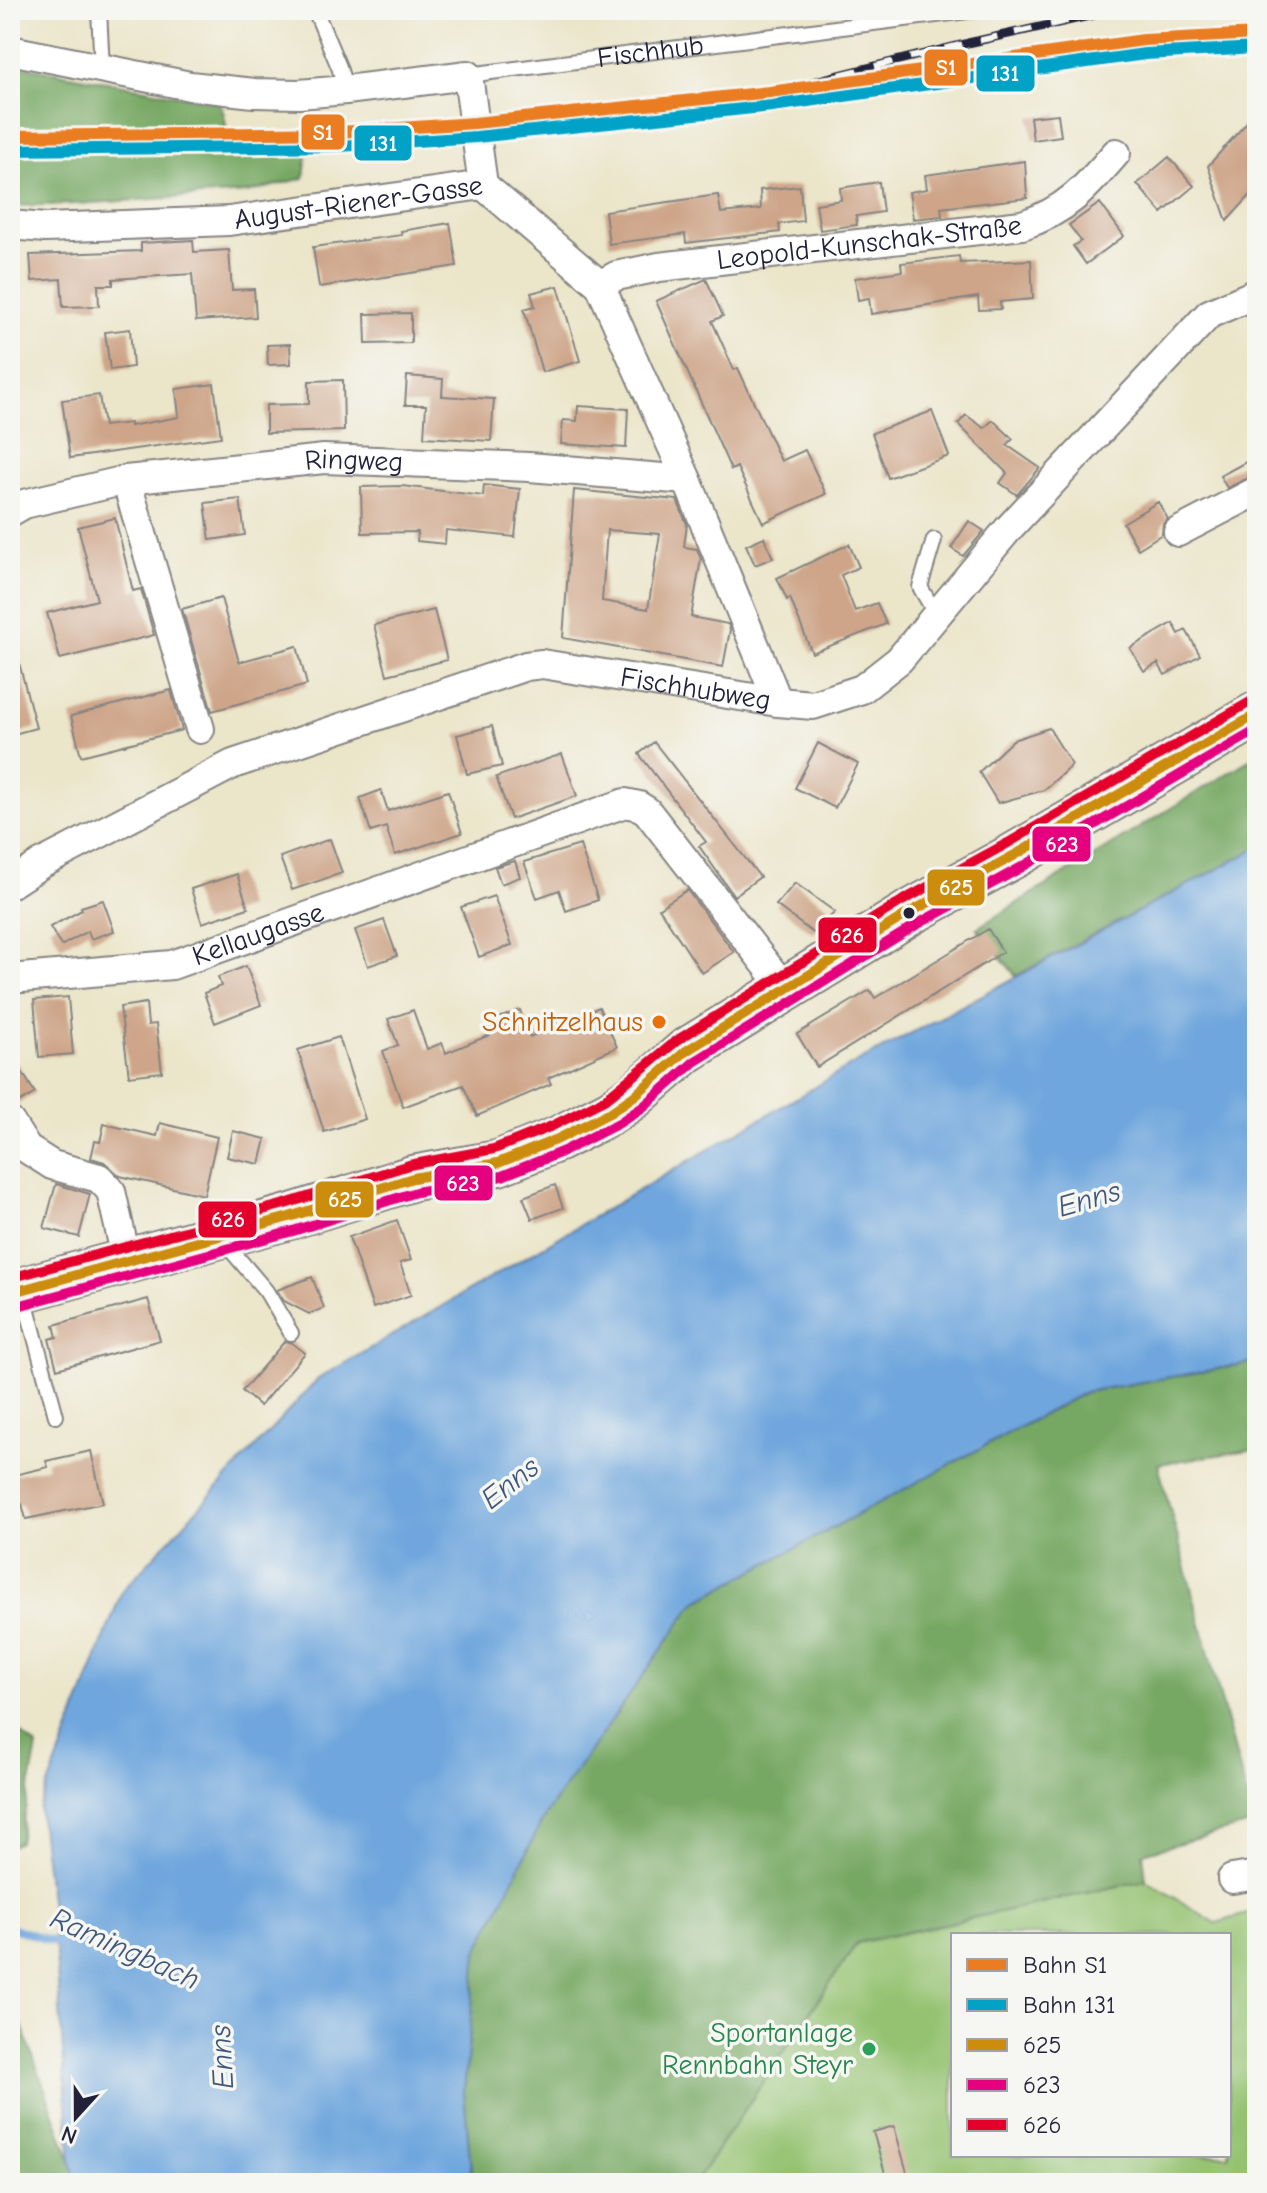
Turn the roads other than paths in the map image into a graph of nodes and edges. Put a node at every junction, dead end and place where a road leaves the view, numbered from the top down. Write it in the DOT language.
graph roads {
  1 [pos="99,10"];
  2 [pos="315,10"];
  3 [pos="975,10"];
  4 [pos="10,50"];
  5 [pos="102,70"];
  6 [pos="468,75"];
  7 [pos="346,90"];
  8 [pos="1116,153"];
  9 [pos="483,185"];
  10 [pos="10,225"];
  11 [pos="600,285"];
  12 [pos="1257,293"];
  13 [pos="126,480"];
  14 [pos="687,480"];
  15 [pos="1257,491"];
  16 [pos="15,502"];
  17 [pos="1178,532"];
  18 [pos="934,540"];
  19 [pos="937,616"];
  20 [pos="778,702"];
  21 [pos="1257,714"];
  22 [pos="200,729"];
  23 [pos="10,884"];
  24 [pos="10,979"];
  25 [pos="786,990"];
  26 [pos="10,1122"];
  27 [pos="219,1236"];
  28 [pos="127,1262"];
  29 [pos="14,1289"];
  30 [pos="291,1333"];
  31 [pos="56,1416"];
  1 -- 5 [label="lane"];
  2 -- 7 [label="lane"];
  3 -- 6 [label="lane, Fischhub"];
  4 -- 5 [label="street, Fischhub"];
  5 -- 7 [label="street, Fischhub"];
  6 -- 7 [label="street, Fischhub"];
  6 -- 9 [label="street"];
  8 -- 11 [label="street, Leopold-Kunschak-Straße"];
  9 -- 10 [label="street, August-Riener-Gasse"];
  9 -- 11 [label="street, August-Riener-Gasse"];
  11 -- 14 [label="street, August-Riener-Gasse"];
  12 -- 19 [label="street, Fischhubweg"];
  13 -- 14 [label="street, Ringweg"];
  13 -- 16 [label="street, Ringweg"];
  13 -- 22 [label="street"];
  14 -- 20 [label="street, August-Riener-Gasse"];
  15 -- 17 [label="street"];
  18 -- 19 [label="lane"];
  19 -- 20 [label="street, Fischhubweg"];
  20 -- 23 [label="street, Fischhubweg"];
  21 -- 25 [label="main road"];
  24 -- 25 [label="street, Kellaugasse"];
  25 -- 27 [label="main road"];
  26 -- 28 [label="street"];
  27 -- 28 [label="main road"];
  27 -- 30 [label="lane"];
  28 -- 29 [label="main road"];
  29 -- 31 [label="lane"];
}
